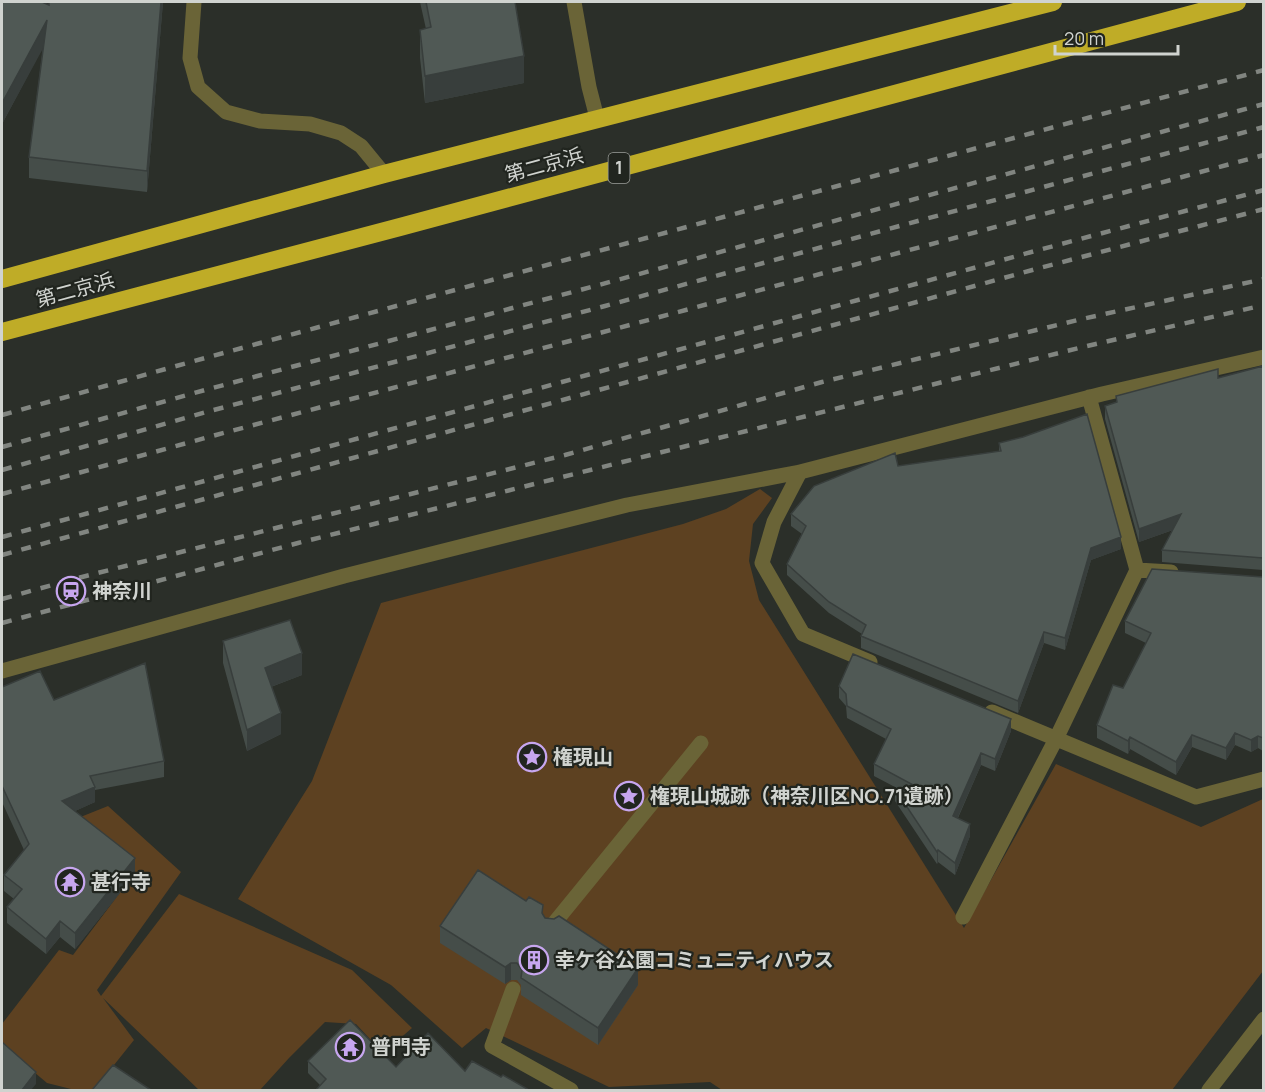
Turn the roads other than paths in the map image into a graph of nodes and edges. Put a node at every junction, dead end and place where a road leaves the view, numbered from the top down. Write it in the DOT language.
graph roads {
  1 [pos="194,2"];
  2 [pos="574,2"];
  3 [pos="1053,2"];
  4 [pos="1237,2"];
  5 [pos="597,118"];
  6 [pos="384,174"];
  7 [pos="2,279"];
  8 [pos="2,332"];
  9 [pos="1263,357"];
  10 [pos="1089,397"];
  11 [pos="800,472"];
  12 [pos="1137,570"];
  13 [pos="1183,573"];
  14 [pos="880,666"];
  15 [pos="2,671"];
  16 [pos="979,707"];
  17 [pos="1056,739"];
  18 [pos="701,743"];
  19 [pos="1263,779"];
  20 [pos="963,917"];
  21 [pos="550,927"];
  22 [pos="513,989"];
  23 [pos="1263,1020"];
  24 [pos="571,1090"];
  25 [pos="1209,1090"];
  1 -- 6 [label="street"];
  2 -- 5 [label="street"];
  3 -- 5 [label="highway, 第二京浜"];
  4 -- 8 [label="highway, 第二京浜 / 1"];
  5 -- 6 [label="highway, 第二京浜"];
  6 -- 7 [label="highway, 第二京浜"];
  9 -- 10 [label="street"];
  10 -- 11 [label="street"];
  10 -- 12 [label="street"];
  11 -- 14 [label="street"];
  11 -- 15 [label="street"];
  12 -- 13 [label="street"];
  12 -- 17 [label="street"];
  16 -- 17 [label="street"];
  17 -- 19 [label="street"];
  17 -- 20 [label="street"];
  18 -- 21 [label="street"];
  22 -- 24 [label="street"];
  23 -- 25 [label="street"];
}
